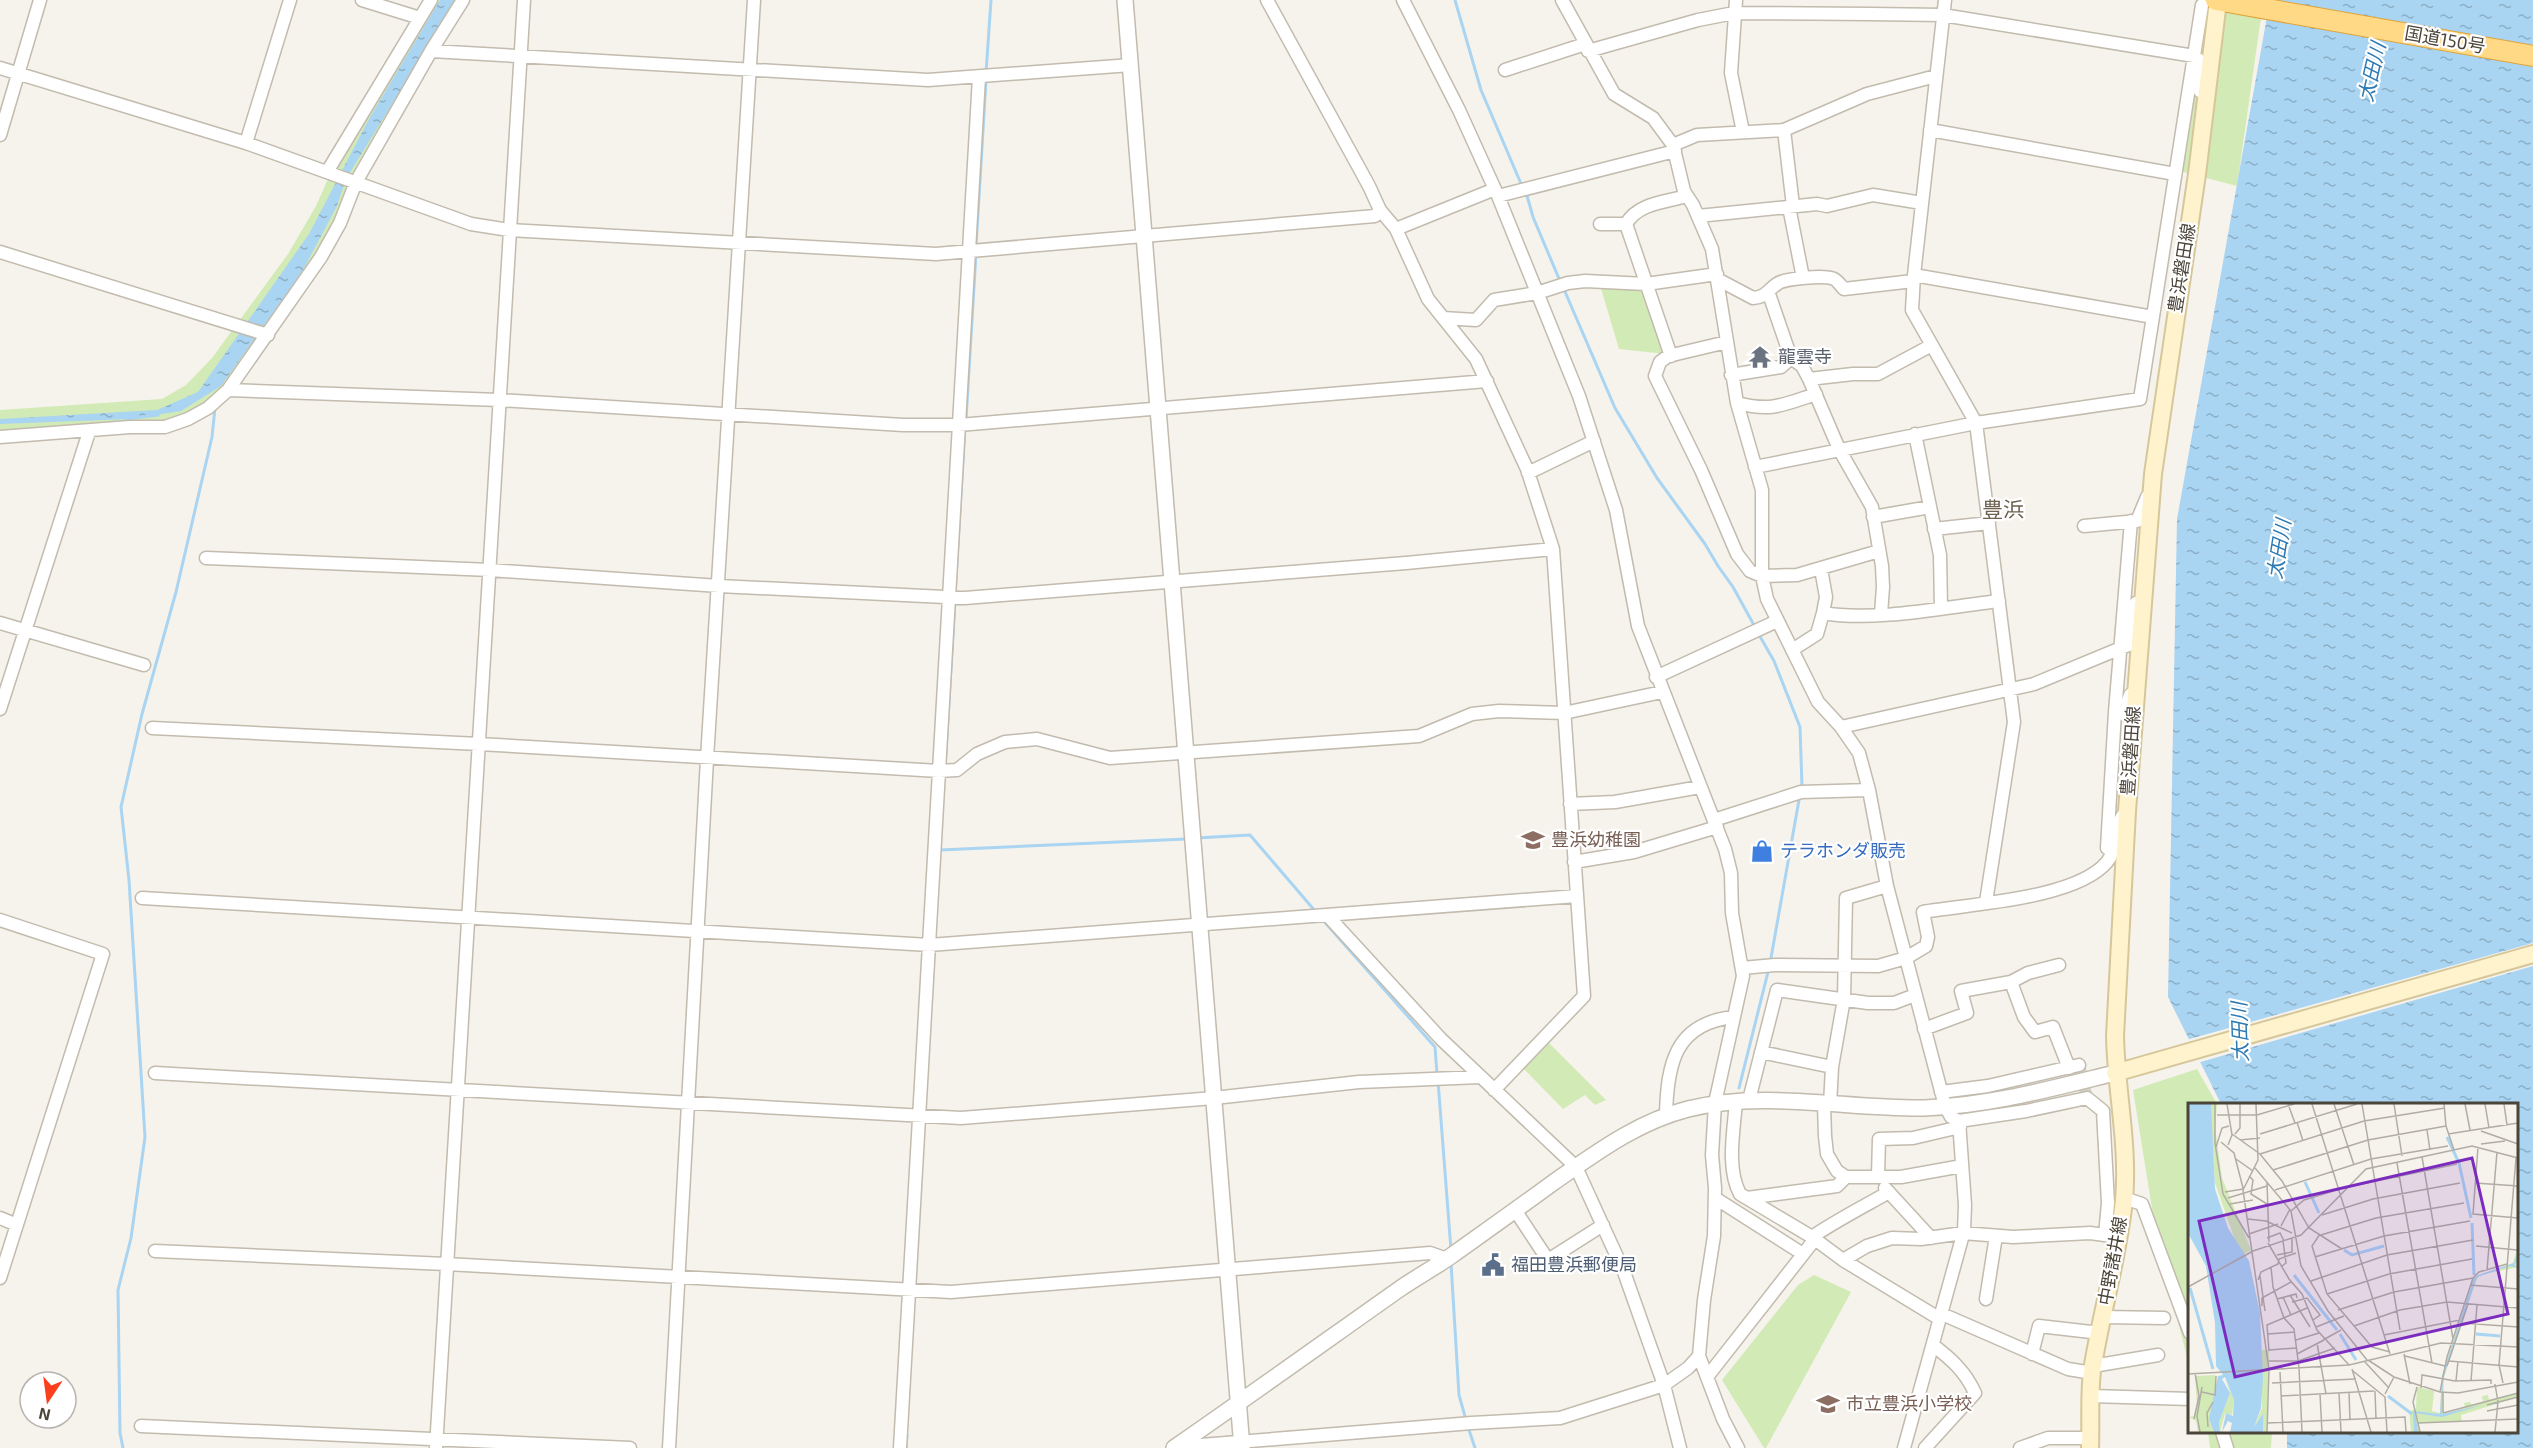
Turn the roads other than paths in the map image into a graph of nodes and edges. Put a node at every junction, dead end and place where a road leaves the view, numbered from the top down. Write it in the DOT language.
graph roads {
  1 [pos="40,0"];
  2 [pos="290,0"];
  3 [pos="362,0"];
  4 [pos="431,0"];
  5 [pos="463,0"];
  6 [pos="524,0"];
  7 [pos="754,0"];
  8 [pos="1125,0"];
  9 [pos="1267,0"];
  10 [pos="1403,0"];
  11 [pos="1562,0"];
  12 [pos="1736,0"];
  13 [pos="1945,0"];
  14 [pos="2216,1"];
  15 [pos="1734,13"];
  16 [pos="1943,15"];
  17 [pos="420,18"];
  18 [pos="1587,47"];
  19 [pos="431,51"];
  20 [pos="2194,56"];
  21 [pos="2533,56"];
  22 [pos="522,57"];
  23 [pos="1131,65"];
  24 [pos="0,68"];
  25 [pos="749,69"];
  26 [pos="1505,70"];
  27 [pos="19,74"];
  28 [pos="1936,76"];
  29 [pos="979,77"];
  30 [pos="2203,127"];
  31 [pos="1784,130"];
  32 [pos="1930,130"];
  33 [pos="1743,132"];
  34 [pos="0,135"];
  35 [pos="246,144"];
  36 [pos="1674,148"];
  37 [pos="327,172"];
  38 [pos="2175,174"];
  39 [pos="356,183"];
  40 [pos="1497,193"];
  41 [pos="1687,196"];
  42 [pos="1922,203"];
  43 [pos="1791,206"];
  44 [pos="1380,210"];
  45 [pos="1698,216"];
  46 [pos="1600,224"];
  47 [pos="1626,224"];
  48 [pos="509,230"];
  49 [pos="1396,230"];
  50 [pos="1145,237"];
  51 [pos="740,242"];
  52 [pos="968,251"];
  53 [pos="0,252"];
  54 [pos="1718,277"];
  55 [pos="1803,278"];
  56 [pos="1913,278"];
  57 [pos="1646,284"];
  58 [pos="1537,293"];
  59 [pos="1769,294"];
  60 [pos="2153,317"];
  61 [pos="1443,318"];
  62 [pos="268,335"];
  63 [pos="1727,342"];
  64 [pos="1932,345"];
  65 [pos="1671,356"];
  66 [pos="1791,358"];
  67 [pos="1731,375"];
  68 [pos="1809,379"];
  69 [pos="1487,381"];
  70 [pos="228,390"];
  71 [pos="1816,394"];
  72 [pos="499,400"];
  73 [pos="1737,403"];
  74 [pos="1159,410"];
  75 [pos="729,414"];
  76 [pos="1976,423"];
  77 [pos="959,425"];
  78 [pos="89,432"];
  79 [pos="1915,434"];
  80 [pos="0,437"];
  81 [pos="1594,441"];
  82 [pos="1839,449"];
  83 [pos="1755,467"];
  84 [pos="1528,473"];
  85 [pos="2152,481"];
  86 [pos="1930,507"];
  87 [pos="1873,517"];
  88 [pos="2131,521"];
  89 [pos="1989,523"];
  90 [pos="2084,526"];
  91 [pos="1934,530"];
  92 [pos="1552,549"];
  93 [pos="1879,551"];
  94 [pos="206,558"];
  95 [pos="490,570"];
  96 [pos="1821,570"];
  97 [pos="1762,576"];
  98 [pos="2145,576"];
  99 [pos="1172,583"];
  100 [pos="719,586"];
  101 [pos="948,598"];
  102 [pos="1999,601"];
  103 [pos="1941,607"];
  104 [pos="1823,613"];
  105 [pos="1881,614"];
  106 [pos="1777,621"];
  107 [pos="0,623"];
  108 [pos="25,630"];
  109 [pos="2121,648"];
  110 [pos="1792,650"];
  111 [pos="144,665"];
  112 [pos="1656,677"];
  113 [pos="2010,690"];
  114 [pos="1662,692"];
  115 [pos="2136,692"];
  116 [pos="0,709"];
  117 [pos="2115,712"];
  118 [pos="1564,713"];
  119 [pos="1841,727"];
  120 [pos="152,728"];
  121 [pos="479,744"];
  122 [pos="1186,753"];
  123 [pos="707,759"];
  124 [pos="939,771"];
  125 [pos="1700,787"];
  126 [pos="1869,790"];
  127 [pos="1570,804"];
  128 [pos="2127,811"];
  129 [pos="1715,824"];
  130 [pos="1574,862"];
  131 [pos="2106,864"];
  132 [pos="1887,886"];
  133 [pos="1577,896"];
  134 [pos="142,898"];
  135 [pos="1986,902"];
  136 [pos="1328,916"];
  137 [pos="469,917"];
  138 [pos="0,920"];
  139 [pos="1199,926"];
  140 [pos="699,931"];
  141 [pos="929,945"];
  142 [pos="2533,954"];
  143 [pos="1906,958"];
  144 [pos="2060,965"];
  145 [pos="1845,966"];
  146 [pos="1742,968"];
  147 [pos="2011,982"];
  148 [pos="1915,995"];
  149 [pos="1844,999"];
  150 [pos="1734,1017"];
  151 [pos="1924,1029"];
  152 [pos="1761,1052"];
  153 [pos="1832,1067"];
  154 [pos="155,1073"];
  155 [pos="2115,1073"];
  156 [pos="1480,1077"];
  157 [pos="1494,1090"];
  158 [pos="459,1091"];
  159 [pos="1214,1098"];
  160 [pos="1943,1099"];
  161 [pos="1742,1100"];
  162 [pos="1715,1103"];
  163 [pos="688,1104"];
  164 [pos="1827,1105"];
  165 [pos="919,1116"];
  166 [pos="1666,1116"];
  167 [pos="1959,1124"];
  168 [pos="1962,1166"];
  169 [pos="1576,1167"];
  170 [pos="1877,1176"];
  171 [pos="1846,1177"];
  172 [pos="1889,1192"];
  173 [pos="1715,1198"];
  174 [pos="1748,1198"];
  175 [pos="2124,1198"];
  176 [pos="1515,1210"];
  177 [pos="0,1218"];
  178 [pos="17,1225"];
  179 [pos="1603,1225"];
  180 [pos="1963,1233"];
  181 [pos="1996,1236"];
  182 [pos="2112,1236"];
  183 [pos="1814,1238"];
  184 [pos="1931,1238"];
  185 [pos="155,1251"];
  186 [pos="1803,1254"];
  187 [pos="1447,1259"];
  188 [pos="1843,1260"];
  189 [pos="446,1264"];
  190 [pos="1227,1272"];
  191 [pos="678,1277"];
  192 [pos="0,1278"];
  193 [pos="909,1290"];
  194 [pos="1986,1299"];
  195 [pos="1941,1316"];
  196 [pos="2164,1318"];
  197 [pos="2101,1325"];
  198 [pos="2188,1328"];
  199 [pos="1933,1345"];
  200 [pos="2032,1354"];
  201 [pos="2158,1355"];
  202 [pos="1699,1356"];
  203 [pos="2093,1369"];
  204 [pos="1707,1377"];
  205 [pos="1664,1385"];
  206 [pos="2091,1396"];
  207 [pos="2188,1399"];
  208 [pos="1238,1403"];
  209 [pos="141,1426"];
  210 [pos="2223,1433"];
  211 [pos="436,1443"];
  212 [pos="2090,1443"];
  213 [pos="1242,1445"];
  214 [pos="630,1448"];
  215 [pos="669,1448"];
  216 [pos="900,1448"];
  217 [pos="1169,1448"];
  218 [pos="1174,1448"];
  219 [pos="1680,1448"];
  220 [pos="1738,1448"];
  221 [pos="1904,1448"];
  222 [pos="1925,1448"];
  223 [pos="2020,1448"];
  224 [pos="2227,1448"];
  1 -- 27 [label="street"];
  2 -- 35 [label="street"];
  3 -- 17 [label="street"];
  4 -- 17 [label="street"];
  5 -- 19 [label="street"];
  6 -- 22 [label="street"];
  7 -- 25 [label="street"];
  8 -- 23 [label="street"];
  9 -- 44 [label="street"];
  10 -- 40 [label="street"];
  11 -- 18 [label="street"];
  12 -- 15 [label="street"];
  13 -- 16 [label="street"];
  14 -- 20 [label="street"];
  14 -- 21 [label="highway, 国道150号"];
  14 -- 30 [label="main road, 豊浜磐田線"];
  15 -- 16 [label="street"];
  15 -- 18 [label="street"];
  15 -- 33 [label="street"];
  16 -- 20 [label="street"];
  16 -- 28 [label="street"];
  17 -- 37 [label="street"];
  18 -- 26 [label="street"];
  18 -- 36 [label="street"];
  19 -- 22 [label="street"];
  19 -- 39 [label="street"];
  20 -- 30 [label="street"];
  20 -- 38 [label="street"];
  22 -- 25 [label="street"];
  22 -- 48 [label="street"];
  23 -- 29 [label="street"];
  23 -- 50 [label="street"];
  24 -- 27 [label="street"];
  25 -- 29 [label="street"];
  25 -- 51 [label="street"];
  27 -- 34 [label="street"];
  27 -- 35 [label="street"];
  28 -- 31 [label="street"];
  28 -- 32 [label="street"];
  29 -- 52 [label="street"];
  30 -- 85 [label="main road, 豊浜磐田線"];
  31 -- 33 [label="street"];
  31 -- 43 [label="street"];
  32 -- 38 [label="street"];
  32 -- 42 [label="street"];
  33 -- 36 [label="street"];
  35 -- 37 [label="street"];
  36 -- 40 [label="street"];
  36 -- 41 [label="street"];
  37 -- 39 [label="street"];
  38 -- 60 [label="street"];
  39 -- 48 [label="street"];
  39 -- 62 [label="street"];
  40 -- 49 [label="street"];
  40 -- 58 [label="street"];
  41 -- 45 [label="street"];
  41 -- 47 [label="street"];
  42 -- 43 [label="street"];
  42 -- 56 [label="street"];
  43 -- 45 [label="street"];
  43 -- 55 [label="street"];
  44 -- 49 [label="street"];
  44 -- 50 [label="street"];
  45 -- 54 [label="street"];
  46 -- 47 [label="street"];
  47 -- 57 [label="street"];
  48 -- 51 [label="street"];
  48 -- 72 [label="street"];
  49 -- 61 [label="street"];
  50 -- 52 [label="street"];
  50 -- 74 [label="street"];
  51 -- 52 [label="street"];
  51 -- 75 [label="street"];
  52 -- 77 [label="street"];
  53 -- 62 [label="street"];
  54 -- 57 [label="street"];
  54 -- 59 [label="street"];
  54 -- 63 [label="street"];
  55 -- 56 [label="street"];
  55 -- 59 [label="street"];
  56 -- 60 [label="street"];
  56 -- 64 [label="street"];
  57 -- 58 [label="street"];
  57 -- 65 [label="street"];
  58 -- 61 [label="street"];
  58 -- 81 [label="street"];
  59 -- 66 [label="street"];
  60 -- 76 [label="street"];
  61 -- 69 [label="street"];
  62 -- 70 [label="street"];
  63 -- 65 [label="street"];
  63 -- 67 [label="street"];
  64 -- 68 [label="street"];
  64 -- 76 [label="street"];
  65 -- 97 [label="street"];
  66 -- 67 [label="street"];
  66 -- 68 [label="street"];
  67 -- 73 [label="street"];
  68 -- 71 [label="street"];
  69 -- 74 [label="street"];
  69 -- 84 [label="street"];
  70 -- 72 [label="street"];
  70 -- 78 [label="street"];
  71 -- 73 [label="street"];
  71 -- 82 [label="street"];
  72 -- 75 [label="street"];
  72 -- 95 [label="street"];
  73 -- 83 [label="street"];
  74 -- 77 [label="street"];
  74 -- 99 [label="street"];
  75 -- 77 [label="street"];
  75 -- 100 [label="street"];
  76 -- 79 [label="street"];
  76 -- 89 [label="street"];
  77 -- 101 [label="street"];
  78 -- 80 [label="street"];
  78 -- 108 [label="street"];
  79 -- 82 [label="street"];
  79 -- 86 [label="street"];
  81 -- 84 [label="street"];
  81 -- 112 [label="street"];
  82 -- 83 [label="street"];
  82 -- 87 [label="street"];
  83 -- 97 [label="street"];
  84 -- 92 [label="street"];
  85 -- 88 [label="street"];
  85 -- 98 [label="main road, 豊浜磐田線"];
  86 -- 87 [label="street"];
  86 -- 91 [label="street"];
  87 -- 93 [label="street"];
  88 -- 90 [label="street"];
  88 -- 109 [label="street"];
  89 -- 91 [label="street"];
  89 -- 102 [label="street"];
  91 -- 103 [label="street"];
  92 -- 99 [label="street"];
  92 -- 118 [label="street"];
  93 -- 96 [label="street"];
  93 -- 105 [label="street"];
  94 -- 95 [label="street"];
  95 -- 100 [label="street"];
  95 -- 121 [label="street"];
  96 -- 97 [label="street"];
  96 -- 104 [label="street"];
  97 -- 106 [label="street"];
  98 -- 109 [label="street"];
  98 -- 115 [label="main road, 豊浜磐田線"];
  99 -- 101 [label="street"];
  99 -- 122 [label="street"];
  100 -- 101 [label="street"];
  100 -- 123 [label="street"];
  101 -- 124 [label="street"];
  102 -- 103 [label="street"];
  102 -- 113 [label="street"];
  103 -- 105 [label="street"];
  104 -- 105 [label="street"];
  104 -- 110 [label="street"];
  106 -- 110 [label="street"];
  106 -- 112 [label="street"];
  107 -- 108 [label="street"];
  108 -- 111 [label="street"];
  108 -- 116 [label="street"];
  109 -- 113 [label="street"];
  109 -- 117 [label="street"];
  110 -- 119 [label="street"];
  112 -- 114 [label="street"];
  113 -- 119 [label="street"];
  113 -- 135 [label="street"];
  114 -- 118 [label="street"];
  114 -- 125 [label="street"];
  115 -- 117 [label="street"];
  115 -- 128 [label="main road, 豊浜磐田線"];
  117 -- 131 [label="street"];
  118 -- 122 [label="street"];
  118 -- 127 [label="street"];
  119 -- 126 [label="street"];
  120 -- 121 [label="street"];
  121 -- 123 [label="street"];
  121 -- 137 [label="street"];
  122 -- 124 [label="street"];
  122 -- 139 [label="street"];
  123 -- 124 [label="street"];
  123 -- 140 [label="street"];
  124 -- 141 [label="street"];
  125 -- 127 [label="street"];
  125 -- 129 [label="street"];
  126 -- 129 [label="street"];
  126 -- 132 [label="street"];
  127 -- 130 [label="street"];
  128 -- 131 [label="street"];
  128 -- 155 [label="main road, 豊浜磐田線"];
  129 -- 130 [label="street"];
  129 -- 146 [label="street"];
  130 -- 133 [label="street"];
  131 -- 135 [label="street"];
  132 -- 143 [label="street"];
  132 -- 145 [label="street"];
  133 -- 136 [label="street"];
  133 -- 157 [label="street"];
  134 -- 137 [label="street"];
  135 -- 143 [label="street"];
  136 -- 139 [label="street"];
  136 -- 156 [label="street"];
  137 -- 140 [label="street"];
  137 -- 158 [label="street"];
  138 -- 178 [label="street"];
  139 -- 141 [label="street"];
  139 -- 159 [label="street"];
  140 -- 141 [label="street"];
  140 -- 163 [label="street"];
  141 -- 165 [label="street"];
  142 -- 155 [label="main road"];
  143 -- 145 [label="street"];
  143 -- 148 [label="street"];
  144 -- 147 [label="street"];
  145 -- 146 [label="street"];
  145 -- 149 [label="street"];
  146 -- 150 [label="street"];
  147 -- 151 [label="street"];
  147 -- 160 [label="street"];
  148 -- 149 [label="street"];
  148 -- 151 [label="street"];
  149 -- 152 [label="street"];
  149 -- 153 [label="street"];
  150 -- 162 [label="street"];
  150 -- 166 [label="street"];
  151 -- 160 [label="street"];
  152 -- 153 [label="street"];
  152 -- 161 [label="street"];
  153 -- 164 [label="street"];
  154 -- 158 [label="street"];
  155 -- 160 [label="street"];
  155 -- 175 [label="main road, 中野諸井線"];
  156 -- 157 [label="street"];
  156 -- 159 [label="street"];
  157 -- 169 [label="street"];
  158 -- 163 [label="street"];
  158 -- 189 [label="street"];
  159 -- 165 [label="street"];
  159 -- 190 [label="street"];
  160 -- 164 [label="street"];
  160 -- 167 [label="street"];
  161 -- 162 [label="street"];
  161 -- 164 [label="street"];
  161 -- 174 [label="street"];
  162 -- 166 [label="street"];
  162 -- 173 [label="street"];
  163 -- 165 [label="street"];
  163 -- 191 [label="street"];
  164 -- 171 [label="street"];
  165 -- 193 [label="street"];
  166 -- 169 [label="street"];
  167 -- 168 [label="street"];
  167 -- 170 [label="street"];
  167 -- 182 [label="street"];
  168 -- 170 [label="street"];
  168 -- 180 [label="street"];
  169 -- 176 [label="street"];
  169 -- 179 [label="street"];
  170 -- 171 [label="street"];
  170 -- 172 [label="street"];
  171 -- 174 [label="street"];
  172 -- 183 [label="street"];
  172 -- 184 [label="street"];
  173 -- 186 [label="street"];
  173 -- 202 [label="street"];
  174 -- 183 [label="street"];
  175 -- 182 [label="main road, 中野諸井線"];
  175 -- 198 [label="street"];
  176 -- 179 [label="street"];
  176 -- 187 [label="street"];
  177 -- 178 [label="street"];
  178 -- 192 [label="street"];
  179 -- 205 [label="street"];
  180 -- 181 [label="street"];
  180 -- 184 [label="street"];
  180 -- 195 [label="street"];
  181 -- 182 [label="street"];
  181 -- 194 [label="street"];
  182 -- 197 [label="main road, 中野諸井線"];
  183 -- 186 [label="street"];
  183 -- 188 [label="street"];
  184 -- 188 [label="street"];
  185 -- 189 [label="street"];
  186 -- 204 [label="street"];
  187 -- 190 [label="street"];
  187 -- 208 [label="street"];
  188 -- 195 [label="street"];
  189 -- 191 [label="street"];
  189 -- 211 [label="street"];
  190 -- 193 [label="street"];
  190 -- 208 [label="street"];
  191 -- 193 [label="street"];
  191 -- 215 [label="street"];
  193 -- 216 [label="street"];
  195 -- 199 [label="street"];
  195 -- 200 [label="street"];
  196 -- 197 [label="street"];
  197 -- 200 [label="street"];
  197 -- 203 [label="main road, 中野諸井線"];
  199 -- 221 [label="street"];
  199 -- 222 [label="street"];
  200 -- 203 [label="street"];
  201 -- 203 [label="street"];
  202 -- 204 [label="street"];
  202 -- 205 [label="street"];
  203 -- 206 [label="main road, 中野諸井線"];
  204 -- 220 [label="street"];
  205 -- 213 [label="street"];
  205 -- 219 [label="street"];
  206 -- 207 [label="street"];
  206 -- 212 [label="main road, 中野諸井線"];
  208 -- 213 [label="street"];
  208 -- 218 [label="street"];
  209 -- 211 [label="street"];
  210 -- 224 [label="street"];
  211 -- 214 [label="street"];
  212 -- 223 [label="street"];
  213 -- 218 [label="street"];
  217 -- 218 [label="street"];
}
